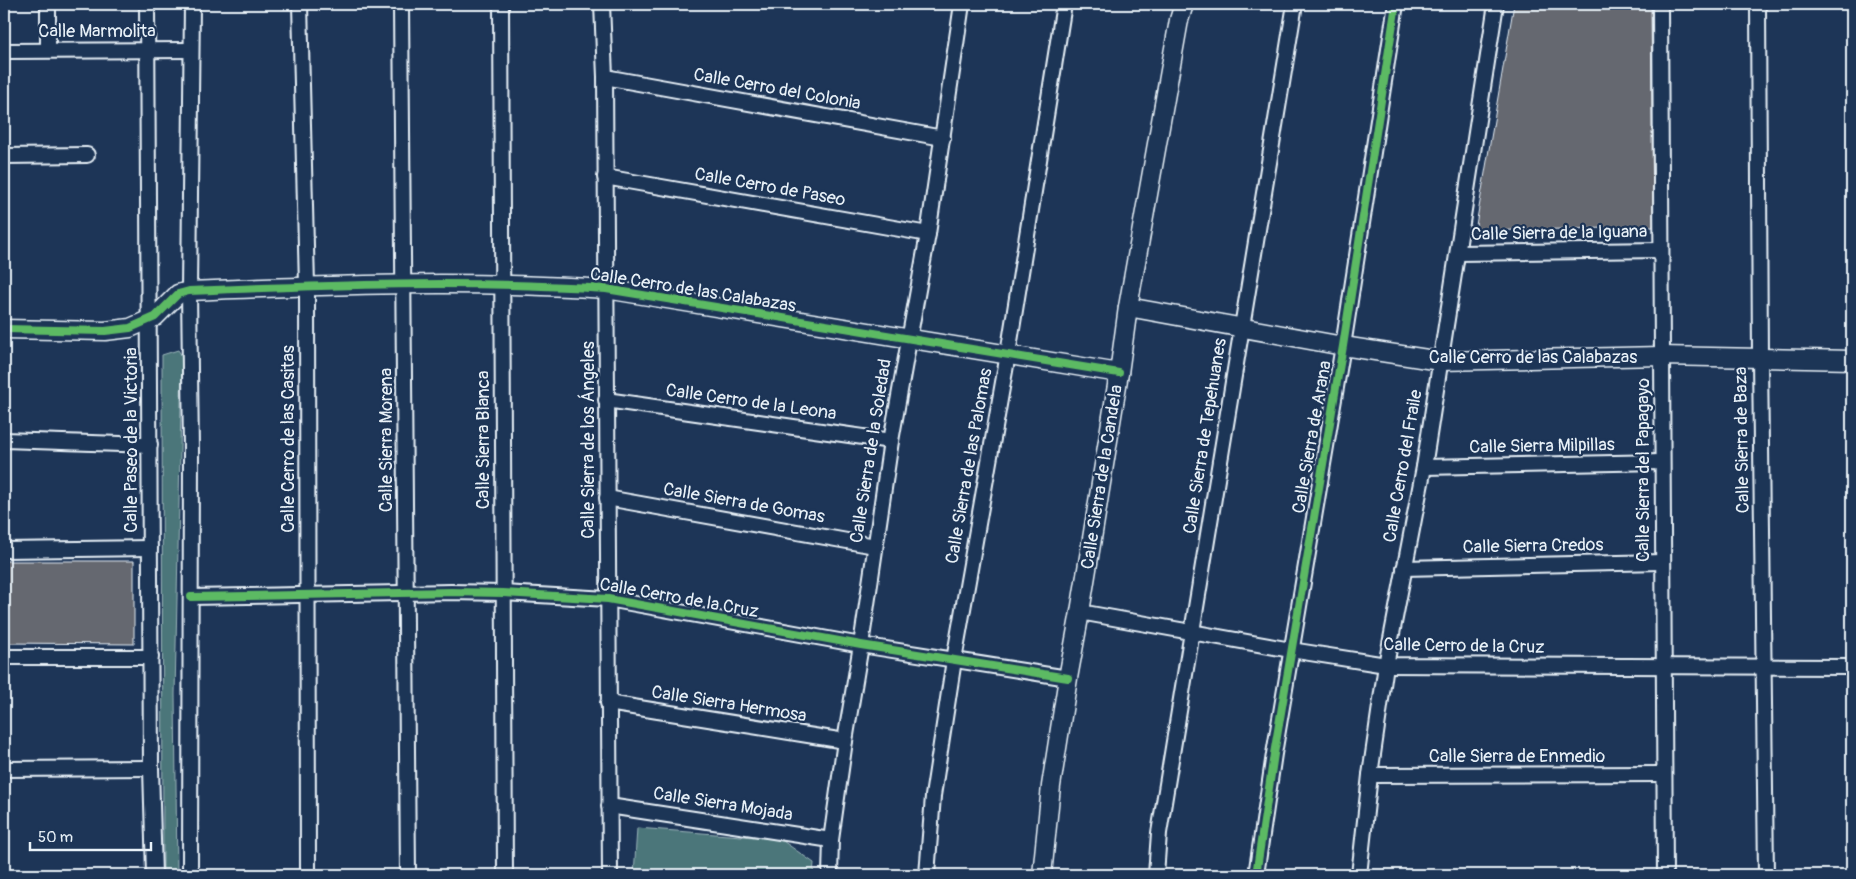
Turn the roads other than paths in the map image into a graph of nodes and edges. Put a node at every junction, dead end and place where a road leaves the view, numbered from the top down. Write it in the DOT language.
graph roads {
  1 [pos="48,4"];
  2 [pos="147,4"];
  3 [pos="192,4"];
  4 [pos="300,4"];
  5 [pos="401,4"];
  6 [pos="501,4"];
  7 [pos="602,4"];
  8 [pos="962,4"];
  9 [pos="1064,4"];
  10 [pos="1295,4"];
  11 [pos="1396,4"];
  12 [pos="1496,4"];
  13 [pos="1660,4"];
  14 [pos="1758,4"];
  15 [pos="1180,9"];
  16 [pos="4,50"];
  17 [pos="48,50"];
  18 [pos="148,50"];
  19 [pos="191,50"];
  20 [pos="605,77"];
  21 [pos="943,138"];
  22 [pos="4,156"];
  23 [pos="87,156"];
  24 [pos="605,177"];
  25 [pos="928,234"];
  26 [pos="1660,250"];
  27 [pos="1458,254"];
  28 [pos="404,285"];
  29 [pos="501,285"];
  30 [pos="306,286"];
  31 [pos="606,289"];
  32 [pos="189,291"];
  33 [pos="1128,307"];
  34 [pos="149,321"];
  35 [pos="1242,327"];
  36 [pos="4,329"];
  37 [pos="908,339"];
  38 [pos="1343,346"];
  39 [pos="1008,354"];
  40 [pos="1661,356"];
  41 [pos="1760,358"];
  42 [pos="1852,360"];
  43 [pos="1440,361"];
  44 [pos="1119,374"];
  45 [pos="606,400"];
  46 [pos="4,440"];
  47 [pos="891,441"];
  48 [pos="150,445"];
  49 [pos="1662,462"];
  50 [pos="1424,467"];
  51 [pos="607,498"];
  52 [pos="875,546"];
  53 [pos="150,548"];
  54 [pos="4,550"];
  55 [pos="1662,562"];
  56 [pos="1404,568"];
  57 [pos="406,593"];
  58 [pos="503,593"];
  59 [pos="307,595"];
  60 [pos="191,597"];
  61 [pos="608,599"];
  62 [pos="1080,612"];
  63 [pos="1192,632"];
  64 [pos="861,645"];
  65 [pos="1291,650"];
  66 [pos="151,657"];
  67 [pos="4,658"];
  68 [pos="954,660"];
  69 [pos="1386,665"];
  70 [pos="1663,666"];
  71 [pos="1763,666"];
  72 [pos="1852,667"];
  73 [pos="1068,678"];
  74 [pos="608,703"];
  75 [pos="844,741"];
  76 [pos="152,768"];
  77 [pos="4,769"];
  78 [pos="1664,774"];
  79 [pos="1370,775"];
  80 [pos="610,806"];
  81 [pos="831,840"];
  82 [pos="154,875"];
  83 [pos="190,875"];
  84 [pos="308,875"];
  85 [pos="408,875"];
  86 [pos="505,875"];
  87 [pos="610,875"];
  88 [pos="830,875"];
  89 [pos="926,875"];
  90 [pos="1042,875"];
  91 [pos="1156,875"];
  92 [pos="1256,875"];
  93 [pos="1359,875"];
  94 [pos="1665,875"];
  95 [pos="1766,875"];
  1 -- 17 [label="street"];
  2 -- 18 [label="street, Calle Paseo de la Victoria"];
  3 -- 19 [label="street"];
  4 -- 30 [label="street, Calle Cerro de las Casitas"];
  5 -- 28 [label="street, Calle Sierra Morena"];
  6 -- 29 [label="street, Calle Sierra Blanca"];
  7 -- 20 [label="street, Calle Sierra de los Ángeles"];
  8 -- 21 [label="street, Calle Sierra de la Soledad"];
  9 -- 39 [label="street, Calle Sierra de las Palomas"];
  10 -- 35 [label="street, Calle Sierra de Tepehuanes"];
  11 -- 38 [label="street, Calle Sierra de Arana"];
  12 -- 27 [label="street, Calle Cerro del Fraile"];
  13 -- 26 [label="street, Calle Sierra del Papagayo"];
  14 -- 41 [label="street, Calle Sierra de Baza"];
  15 -- 33 [label="street, Calle Sierra de la Candela"];
  16 -- 17 [label="street, Calle Marmolita"];
  17 -- 18 [label="street, Calle Marmolita"];
  18 -- 19 [label="street, Calle Marmolita"];
  18 -- 34 [label="street, Calle Paseo de la Victoria"];
  19 -- 32 [label="street"];
  20 -- 21 [label="street, Calle Cerro del Colonia"];
  20 -- 24 [label="street, Calle Sierra de los Ángeles"];
  21 -- 25 [label="street, Calle Sierra de la Soledad"];
  22 -- 23 [label="street"];
  24 -- 25 [label="street, Calle Cerro de Paseo"];
  24 -- 31 [label="street, Calle Sierra de los Ángeles"];
  25 -- 37 [label="street, Calle Sierra de la Soledad"];
  26 -- 27 [label="street, Calle Sierra de la Iguana"];
  26 -- 40 [label="street, Calle Sierra del Papagayo"];
  27 -- 43 [label="street, Calle Cerro del Fraile"];
  28 -- 29 [label="street, Calle Cerro de las Calabazas"];
  28 -- 30 [label="street, Calle Cerro de las Calabazas"];
  28 -- 57 [label="street, Calle Sierra Morena"];
  29 -- 31 [label="street, Calle Cerro de las Calabazas"];
  29 -- 58 [label="street, Calle Sierra Blanca"];
  30 -- 32 [label="street, Calle Cerro de las Calabazas"];
  30 -- 59 [label="street, Calle Cerro de las Casitas"];
  31 -- 37 [label="street, Calle Cerro de las Calabazas"];
  31 -- 45 [label="street, Calle Sierra de los Ángeles"];
  32 -- 34 [label="street, Calle Cerro de las Calabazas"];
  32 -- 60 [label="street"];
  33 -- 35 [label="street, Calle Cerro de las Calabazas"];
  33 -- 44 [label="street, Calle Sierra de la Candela"];
  34 -- 36 [label="street"];
  34 -- 48 [label="street, Calle Paseo de la Victoria"];
  35 -- 38 [label="street, Calle Cerro de las Calabazas"];
  35 -- 63 [label="street, Calle Sierra de Tepehuanes"];
  37 -- 39 [label="street, Calle Cerro de las Calabazas"];
  37 -- 47 [label="street, Calle Sierra de la Soledad"];
  38 -- 43 [label="street, Calle Cerro de las Calabazas"];
  38 -- 65 [label="street, Calle Sierra de Arana"];
  39 -- 44 [label="street, Calle Cerro de las Calabazas"];
  39 -- 68 [label="street, Calle Sierra de las Palomas"];
  40 -- 41 [label="street, Calle Cerro de las Calabazas"];
  40 -- 43 [label="street, Calle Cerro de las Calabazas"];
  40 -- 49 [label="street, Calle Sierra del Papagayo"];
  41 -- 42 [label="street, Calle Cerro de las Calabazas"];
  41 -- 71 [label="street, Calle Sierra de Baza"];
  43 -- 50 [label="street, Calle Cerro del Fraile"];
  44 -- 62 [label="street, Calle Sierra de la Candela"];
  45 -- 47 [label="street, Calle Cerro de la Leona"];
  45 -- 51 [label="street, Calle Sierra de los Ángeles"];
  46 -- 48 [label="street"];
  47 -- 52 [label="street, Calle Sierra de la Soledad"];
  48 -- 53 [label="street, Calle Paseo de la Victoria"];
  49 -- 50 [label="street, Calle Sierra Milpillas"];
  49 -- 55 [label="street, Calle Sierra del Papagayo"];
  50 -- 56 [label="street, Calle Cerro del Fraile"];
  51 -- 52 [label="street, Calle Sierra de Gomas"];
  51 -- 61 [label="street, Calle Sierra de los Ángeles"];
  52 -- 64 [label="street, Calle Sierra de la Soledad"];
  53 -- 54 [label="street"];
  53 -- 66 [label="street, Calle Paseo de la Victoria"];
  55 -- 56 [label="street, Calle Sierra Credos"];
  55 -- 70 [label="street, Calle Sierra del Papagayo"];
  56 -- 69 [label="street, Calle Cerro del Fraile"];
  57 -- 58 [label="street, Calle Cerro de la Cruz"];
  57 -- 59 [label="street, Calle Cerro de la Cruz"];
  57 -- 85 [label="street, Calle Sierra Morena"];
  58 -- 61 [label="street, Calle Cerro de la Cruz"];
  58 -- 86 [label="street, Calle Sierra Blanca"];
  59 -- 60 [label="street, Calle Cerro de la Cruz"];
  59 -- 84 [label="street, Calle Cerro de las Casitas"];
  60 -- 83 [label="street"];
  61 -- 64 [label="street, Calle Cerro de la Cruz"];
  61 -- 74 [label="street, Calle Sierra de los Ángeles"];
  62 -- 63 [label="street, Calle Cerro de la Cruz"];
  62 -- 73 [label="street, Calle Sierra de la Candela"];
  63 -- 65 [label="street, Calle Cerro de la Cruz"];
  63 -- 91 [label="street, Calle Sierra de Tepehuanes"];
  64 -- 68 [label="street, Calle Cerro de la Cruz"];
  64 -- 75 [label="street, Calle Sierra de la Soledad"];
  65 -- 69 [label="street, Calle Cerro de la Cruz"];
  65 -- 92 [label="street, Calle Sierra de Arana"];
  66 -- 67 [label="street"];
  66 -- 76 [label="street, Calle Paseo de la Victoria"];
  68 -- 73 [label="street, Calle Cerro de la Cruz"];
  68 -- 89 [label="street, Calle Sierra de las Palomas"];
  69 -- 70 [label="street, Calle Cerro de la Cruz"];
  69 -- 79 [label="street, Calle Cerro del Fraile"];
  70 -- 71 [label="street, Calle Cerro de la Cruz"];
  70 -- 78 [label="street, Calle Sierra del Papagayo"];
  71 -- 72 [label="street, Calle Cerro de la Cruz"];
  71 -- 95 [label="street, Calle Sierra de Baza"];
  73 -- 90 [label="street, Calle Sierra de la Candela"];
  74 -- 75 [label="street, Calle Sierra Hermosa"];
  74 -- 80 [label="street, Calle Sierra de los Ángeles"];
  75 -- 81 [label="street, Calle Sierra de la Soledad"];
  76 -- 77 [label="street"];
  76 -- 82 [label="street, Calle Paseo de la Victoria"];
  78 -- 79 [label="street, Calle Sierra de Enmedio"];
  78 -- 94 [label="street, Calle Sierra del Papagayo"];
  79 -- 93 [label="street, Calle Cerro del Fraile"];
  80 -- 81 [label="street, Calle Sierra Mojada"];
  80 -- 87 [label="street, Calle Sierra de los Ángeles"];
  81 -- 88 [label="street, Calle Sierra de la Soledad"];
}
